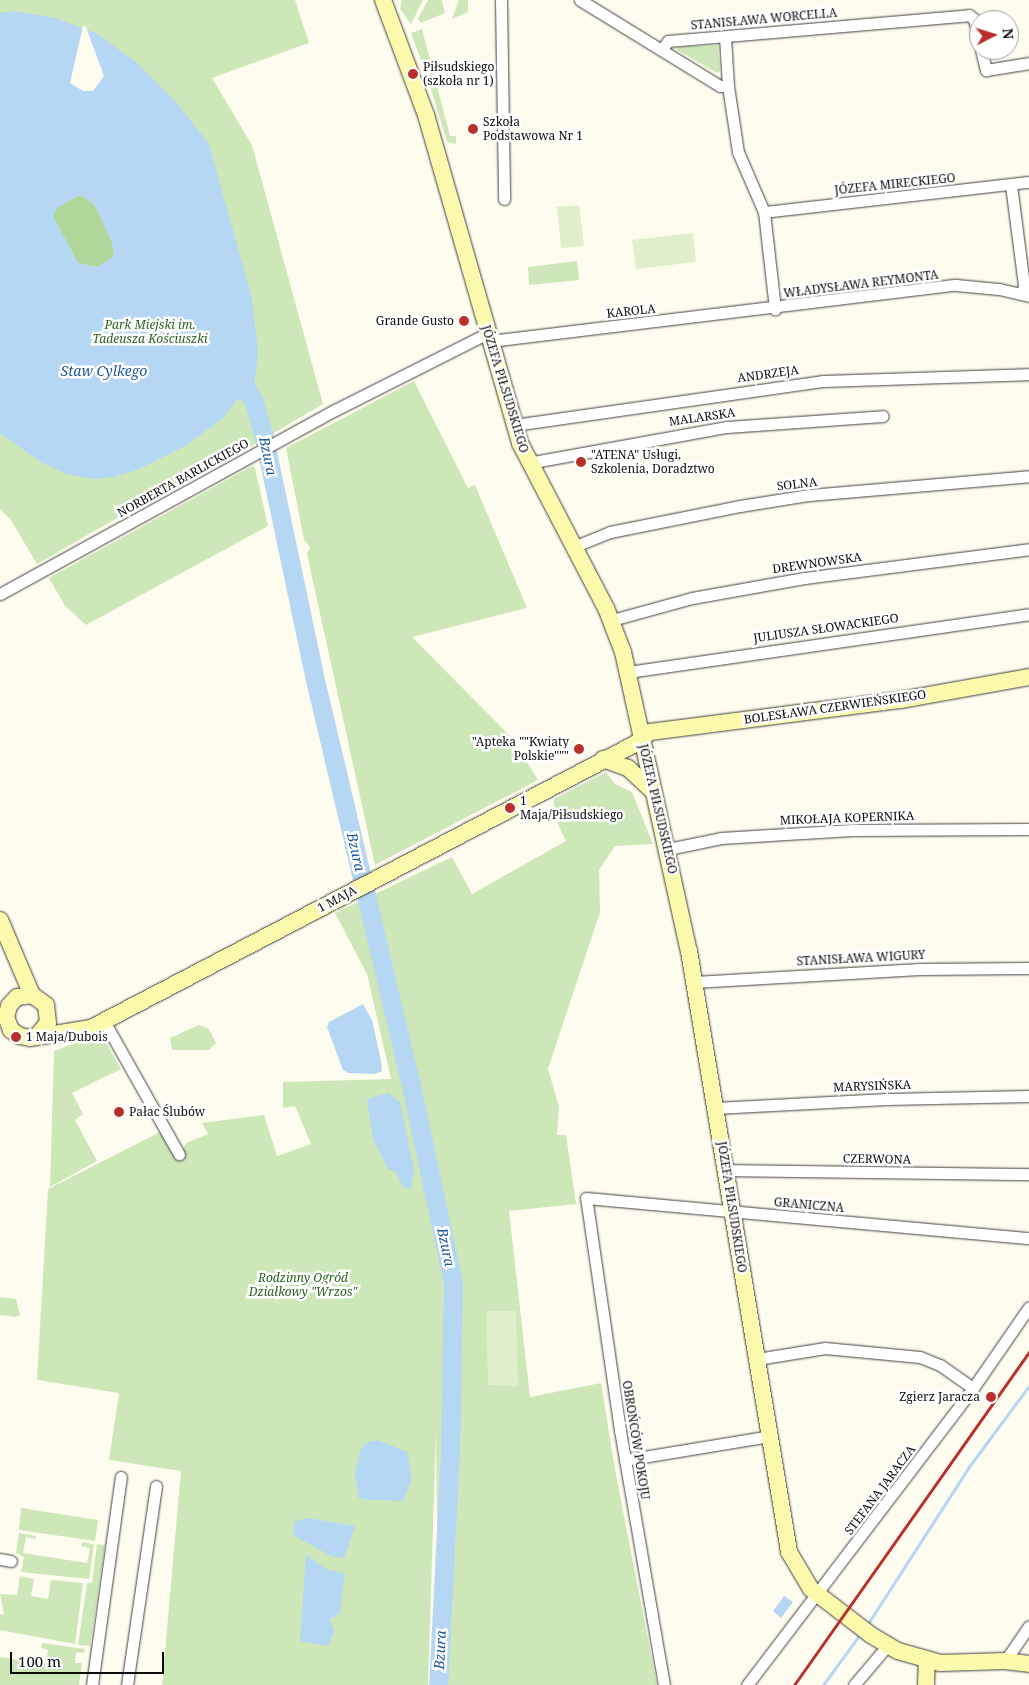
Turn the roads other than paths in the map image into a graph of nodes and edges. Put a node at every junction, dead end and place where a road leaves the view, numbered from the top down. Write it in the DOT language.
graph roads {
  1 [pos="382,0"];
  2 [pos="502,0"];
  3 [pos="580,0"];
  4 [pos="969,15"];
  5 [pos="725,37"];
  6 [pos="662,49"];
  7 [pos="984,60"];
  8 [pos="1029,63"];
  9 [pos="728,86"];
  10 [pos="1029,182"];
  11 [pos="1011,185"];
  12 [pos="504,199"];
  13 [pos="764,212"];
  14 [pos="1026,295"];
  15 [pos="775,309"];
  16 [pos="489,337"];
  17 [pos="1029,374"];
  18 [pos="883,416"];
  19 [pos="514,425"];
  20 [pos="528,463"];
  21 [pos="1029,476"];
  22 [pos="573,547"];
  23 [pos="1029,549"];
  24 [pos="0,594"];
  25 [pos="1029,614"];
  26 [pos="612,620"];
  27 [pos="628,672"];
  28 [pos="1029,677"];
  29 [pos="642,738"];
  30 [pos="603,759"];
  31 [pos="654,791"];
  32 [pos="1029,829"];
  33 [pos="668,849"];
  34 [pos="0,920"];
  35 [pos="1029,968"];
  36 [pos="694,982"];
  37 [pos="27,995"];
  38 [pos="3,1018"];
  39 [pos="104,1021"];
  40 [pos="48,1023"];
  41 [pos="84,1029"];
  42 [pos="8,1034"];
  43 [pos="36,1036"];
  44 [pos="1029,1096"];
  45 [pos="716,1108"];
  46 [pos="179,1154"];
  47 [pos="726,1170"];
  48 [pos="1029,1174"];
  49 [pos="586,1198"];
  50 [pos="732,1211"];
  51 [pos="1029,1238"];
  52 [pos="1029,1307"];
  53 [pos="757,1359"];
  54 [pos="973,1388"];
  55 [pos="770,1436"];
  56 [pos="625,1460"];
  57 [pos="121,1476"];
  58 [pos="156,1486"];
  59 [pos="818,1594"];
  60 [pos="1029,1626"];
  61 [pos="887,1646"];
  62 [pos="927,1661"];
  63 [pos="1005,1661"];
  64 [pos="1029,1664"];
  65 [pos="92,1685"];
  66 [pos="127,1685"];
  67 [pos="664,1685"];
  68 [pos="747,1685"];
  69 [pos="854,1685"];
  70 [pos="926,1685"];
  1 -- 16 [label="street, JÓZEFA PIŁSUDSKIEGO"];
  2 -- 12 [label="street"];
  3 -- 6 [label="street"];
  4 -- 5 [label="street, STANISŁAWA WORCELLA"];
  5 -- 6 [label="street, STANISŁAWA WORCELLA"];
  5 -- 9 [label="street, WŁADYSŁAWA REYMONTA"];
  6 -- 9 [label="street"];
  7 -- 8 [label="street"];
  9 -- 13 [label="street, WŁADYSŁAWA REYMONTA"];
  10 -- 11 [label="street, JÓZEFA MIRECKIEGO"];
  11 -- 13 [label="street, JÓZEFA MIRECKIEGO"];
  11 -- 14 [label="street"];
  13 -- 15 [label="street, WŁADYSŁAWA REYMONTA"];
  14 -- 15 [label="street, WŁADYSŁAWA REYMONTA"];
  15 -- 16 [label="street, KAROLA"];
  16 -- 19 [label="street, JÓZEFA PIŁSUDSKIEGO"];
  16 -- 24 [label="street, NORBERTA BARLICKIEGO"];
  17 -- 19 [label="street, ANDRZEJA"];
  18 -- 20 [label="street, MALARSKA"];
  19 -- 20 [label="street, JÓZEFA PIŁSUDSKIEGO"];
  20 -- 22 [label="street, JÓZEFA PIŁSUDSKIEGO"];
  21 -- 22 [label="street, SOLNA"];
  22 -- 26 [label="street, JÓZEFA PIŁSUDSKIEGO"];
  23 -- 26 [label="street, DREWNOWSKA"];
  25 -- 27 [label="street, JULIUSZA SŁOWACKIEGO"];
  26 -- 27 [label="street, JÓZEFA PIŁSUDSKIEGO"];
  27 -- 29 [label="street, JÓZEFA PIŁSUDSKIEGO"];
  28 -- 29 [label="street, BOLESŁAWA CZERWIEŃSKIEGO"];
  29 -- 30 [label="street, 1 MAJA"];
  29 -- 31 [label="street, JÓZEFA PIŁSUDSKIEGO"];
  30 -- 31 [label="street"];
  30 -- 39 [label="street, 1 MAJA"];
  31 -- 33 [label="street, JÓZEFA PIŁSUDSKIEGO"];
  32 -- 33 [label="street, MIKOŁAJA KOPERNIKA"];
  33 -- 36 [label="street, JÓZEFA PIŁSUDSKIEGO"];
  34 -- 37 [label="street"];
  35 -- 36 [label="street, STANISŁAWA WIGURY"];
  36 -- 45 [label="street, JÓZEFA PIŁSUDSKIEGO"];
  37 -- 38 [label="street"];
  37 -- 40 [label="street"];
  38 -- 42 [label="street"];
  39 -- 41 [label="street, 1 MAJA"];
  39 -- 46 [label="street"];
  40 -- 41 [label="street"];
  40 -- 43 [label="street"];
  41 -- 43 [label="street, 1 MAJA"];
  42 -- 43 [label="street"];
  44 -- 45 [label="street, MARYSIŃSKA"];
  45 -- 47 [label="street, JÓZEFA PIŁSUDSKIEGO"];
  47 -- 48 [label="street, CZERWONA"];
  47 -- 50 [label="street, JÓZEFA PIŁSUDSKIEGO"];
  49 -- 50 [label="street, GRANICZNA"];
  49 -- 56 [label="street, OBROŃCÓW POKOJU"];
  50 -- 51 [label="street, GRANICZNA"];
  50 -- 53 [label="street, JÓZEFA PIŁSUDSKIEGO"];
  52 -- 54 [label="street, STEFANA JARACZA"];
  53 -- 54 [label="street"];
  53 -- 55 [label="street, JÓZEFA PIŁSUDSKIEGO"];
  54 -- 59 [label="street, STEFANA JARACZA"];
  55 -- 56 [label="street"];
  55 -- 59 [label="street, JÓZEFA PIŁSUDSKIEGO"];
  56 -- 67 [label="street, OBROŃCÓW POKOJU"];
  57 -- 65 [label="street"];
  58 -- 66 [label="street"];
  59 -- 61 [label="street, JÓZEFA PIŁSUDSKIEGO"];
  59 -- 68 [label="street, STEFANA JARACZA"];
  60 -- 63 [label="street"];
  61 -- 62 [label="street, JÓZEFA PIŁSUDSKIEGO"];
  61 -- 69 [label="street"];
  62 -- 63 [label="street"];
  62 -- 70 [label="street"];
  63 -- 64 [label="street"];
}
